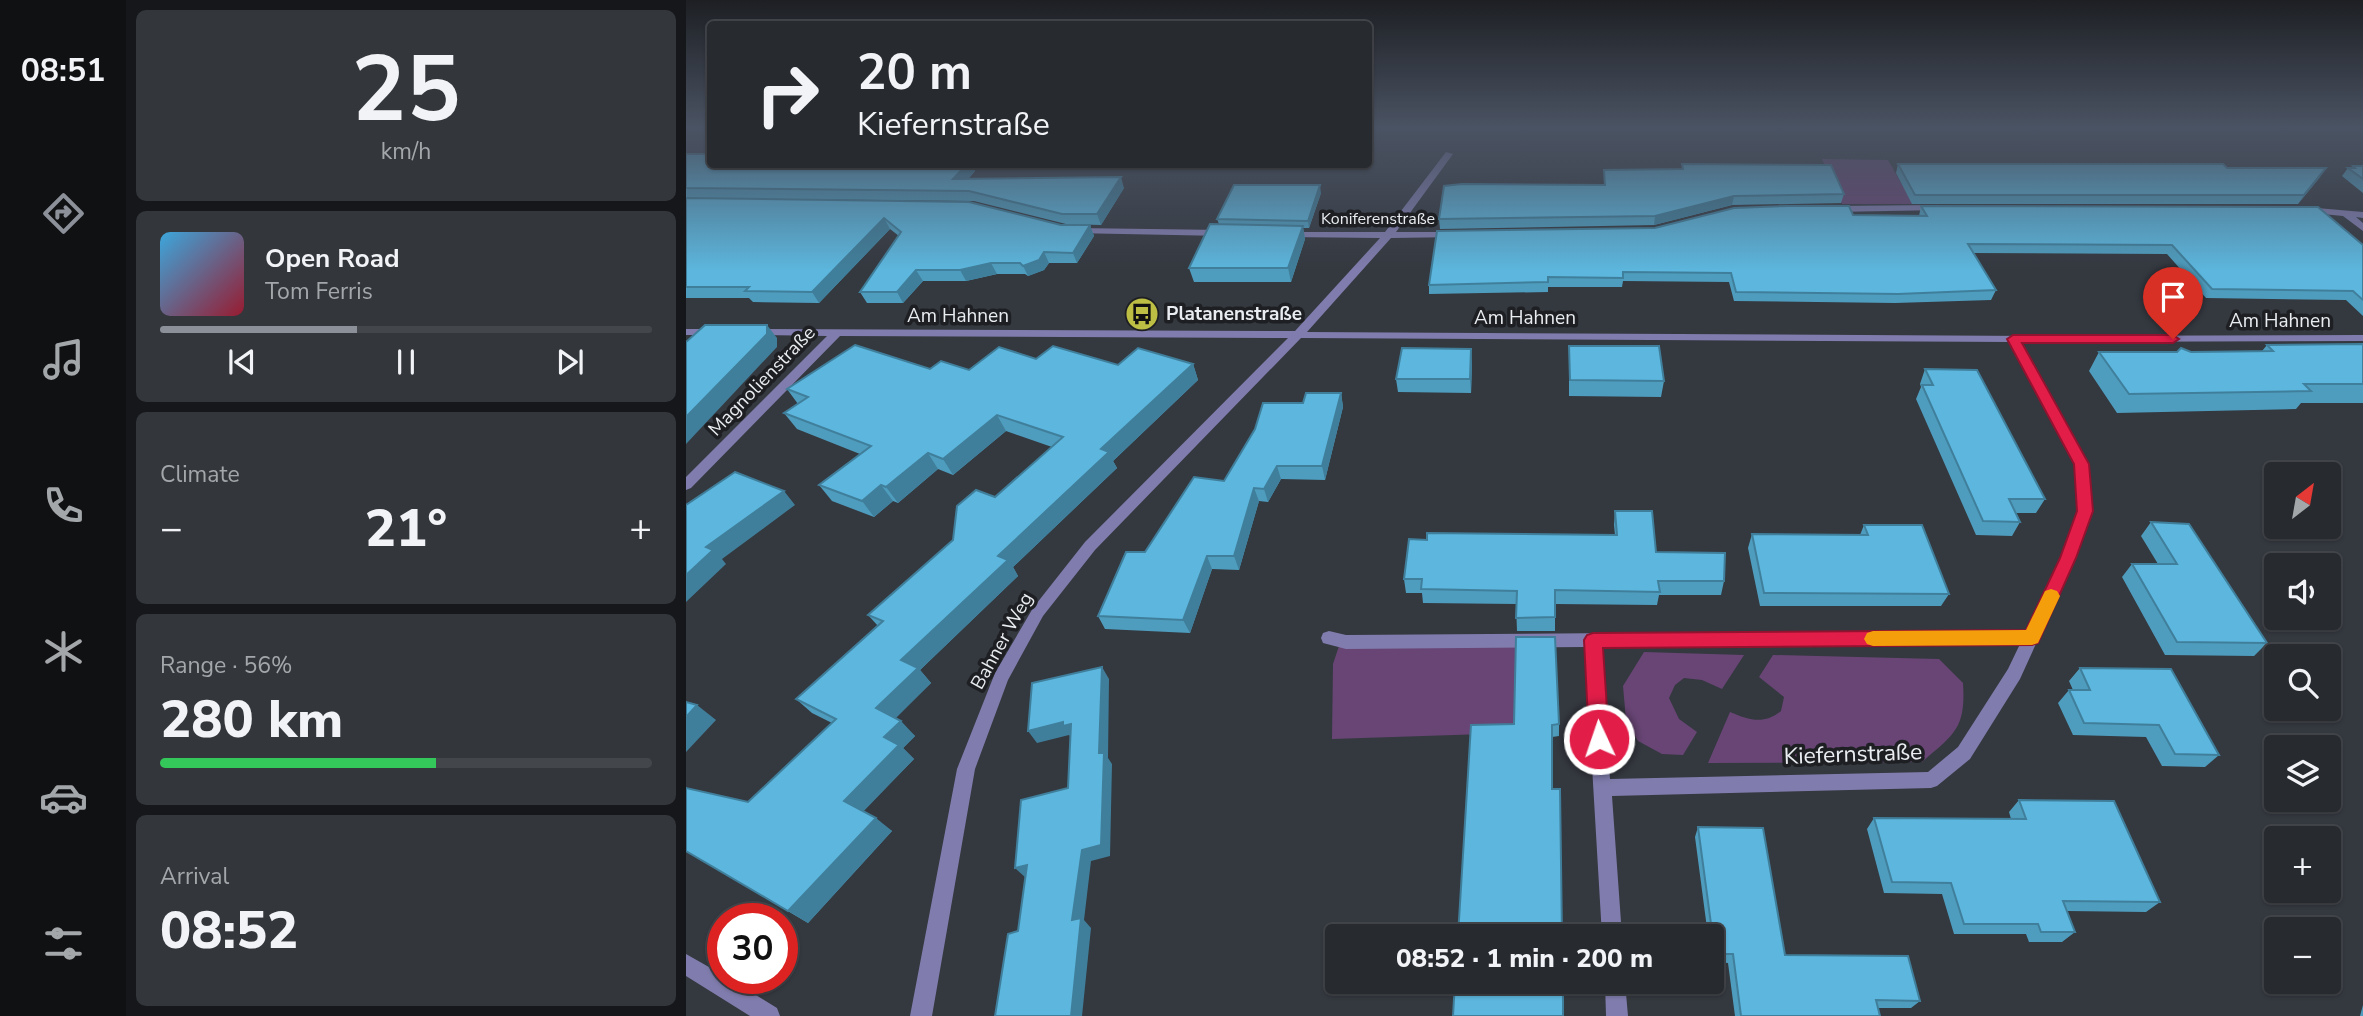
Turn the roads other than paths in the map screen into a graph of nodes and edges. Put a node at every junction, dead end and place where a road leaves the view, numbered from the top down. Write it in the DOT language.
graph roads {
  1 [pos="1433,175"];
  2 [pos="1950,208"];
  3 [pos="1826,209"];
  4 [pos="2294,210"];
  5 [pos="2347,215"];
  6 [pos="2363,215"];
  7 [pos="2363,228"];
  8 [pos="1066,230"];
  9 [pos="1240,233"];
  10 [pos="1281,233"];
  11 [pos="1388,235"];
  12 [pos="1470,235"];
  13 [pos="686,332"];
  14 [pos="725,332"];
  15 [pos="738,332"];
  16 [pos="836,333"];
  17 [pos="1298,335"];
  18 [pos="2363,338"];
  19 [pos="2013,339"];
  20 [pos="686,485"];
  21 [pos="1329,638"];
  22 [pos="2032,638"];
  23 [pos="1593,640"];
  24 [pos="1602,788"];
  25 [pos="1611,924"];
  26 [pos="686,964"];
  27 [pos="1616,994"];
  28 [pos="769,1016"];
  29 [pos="921,1016"];
  30 [pos="1617,1016"];
  1 -- 11 [label="street, Bahner Weg"];
  2 -- 3 [label="street"];
  4 -- 5 [label="street"];
  5 -- 6 [label="street"];
  5 -- 7 [label="street"];
  8 -- 9 [label="street"];
  10 -- 11 [label="street, Koniferenstraße"];
  11 -- 12 [label="street, Koniferenstraße"];
  11 -- 17 [label="street, Bahner Weg"];
  13 -- 14 [label="street"];
  15 -- 16 [label="street, Am Hahnen"];
  16 -- 17 [label="street, Am Hahnen"];
  16 -- 20 [label="street, Magnolienstraße"];
  17 -- 19 [label="street, Am Hahnen"];
  17 -- 29 [label="street, Bahner Weg"];
  18 -- 19 [label="street, Am Hahnen"];
  19 -- 22 [label="street, Kiefernstraße"];
  21 -- 23 [label="street"];
  22 -- 23 [label="street"];
  22 -- 24 [label="street, Kiefernstraße"];
  23 -- 24 [label="street"];
  24 -- 25 [label="street"];
  26 -- 28 [label="street"];
  27 -- 30 [label="street"];
}
